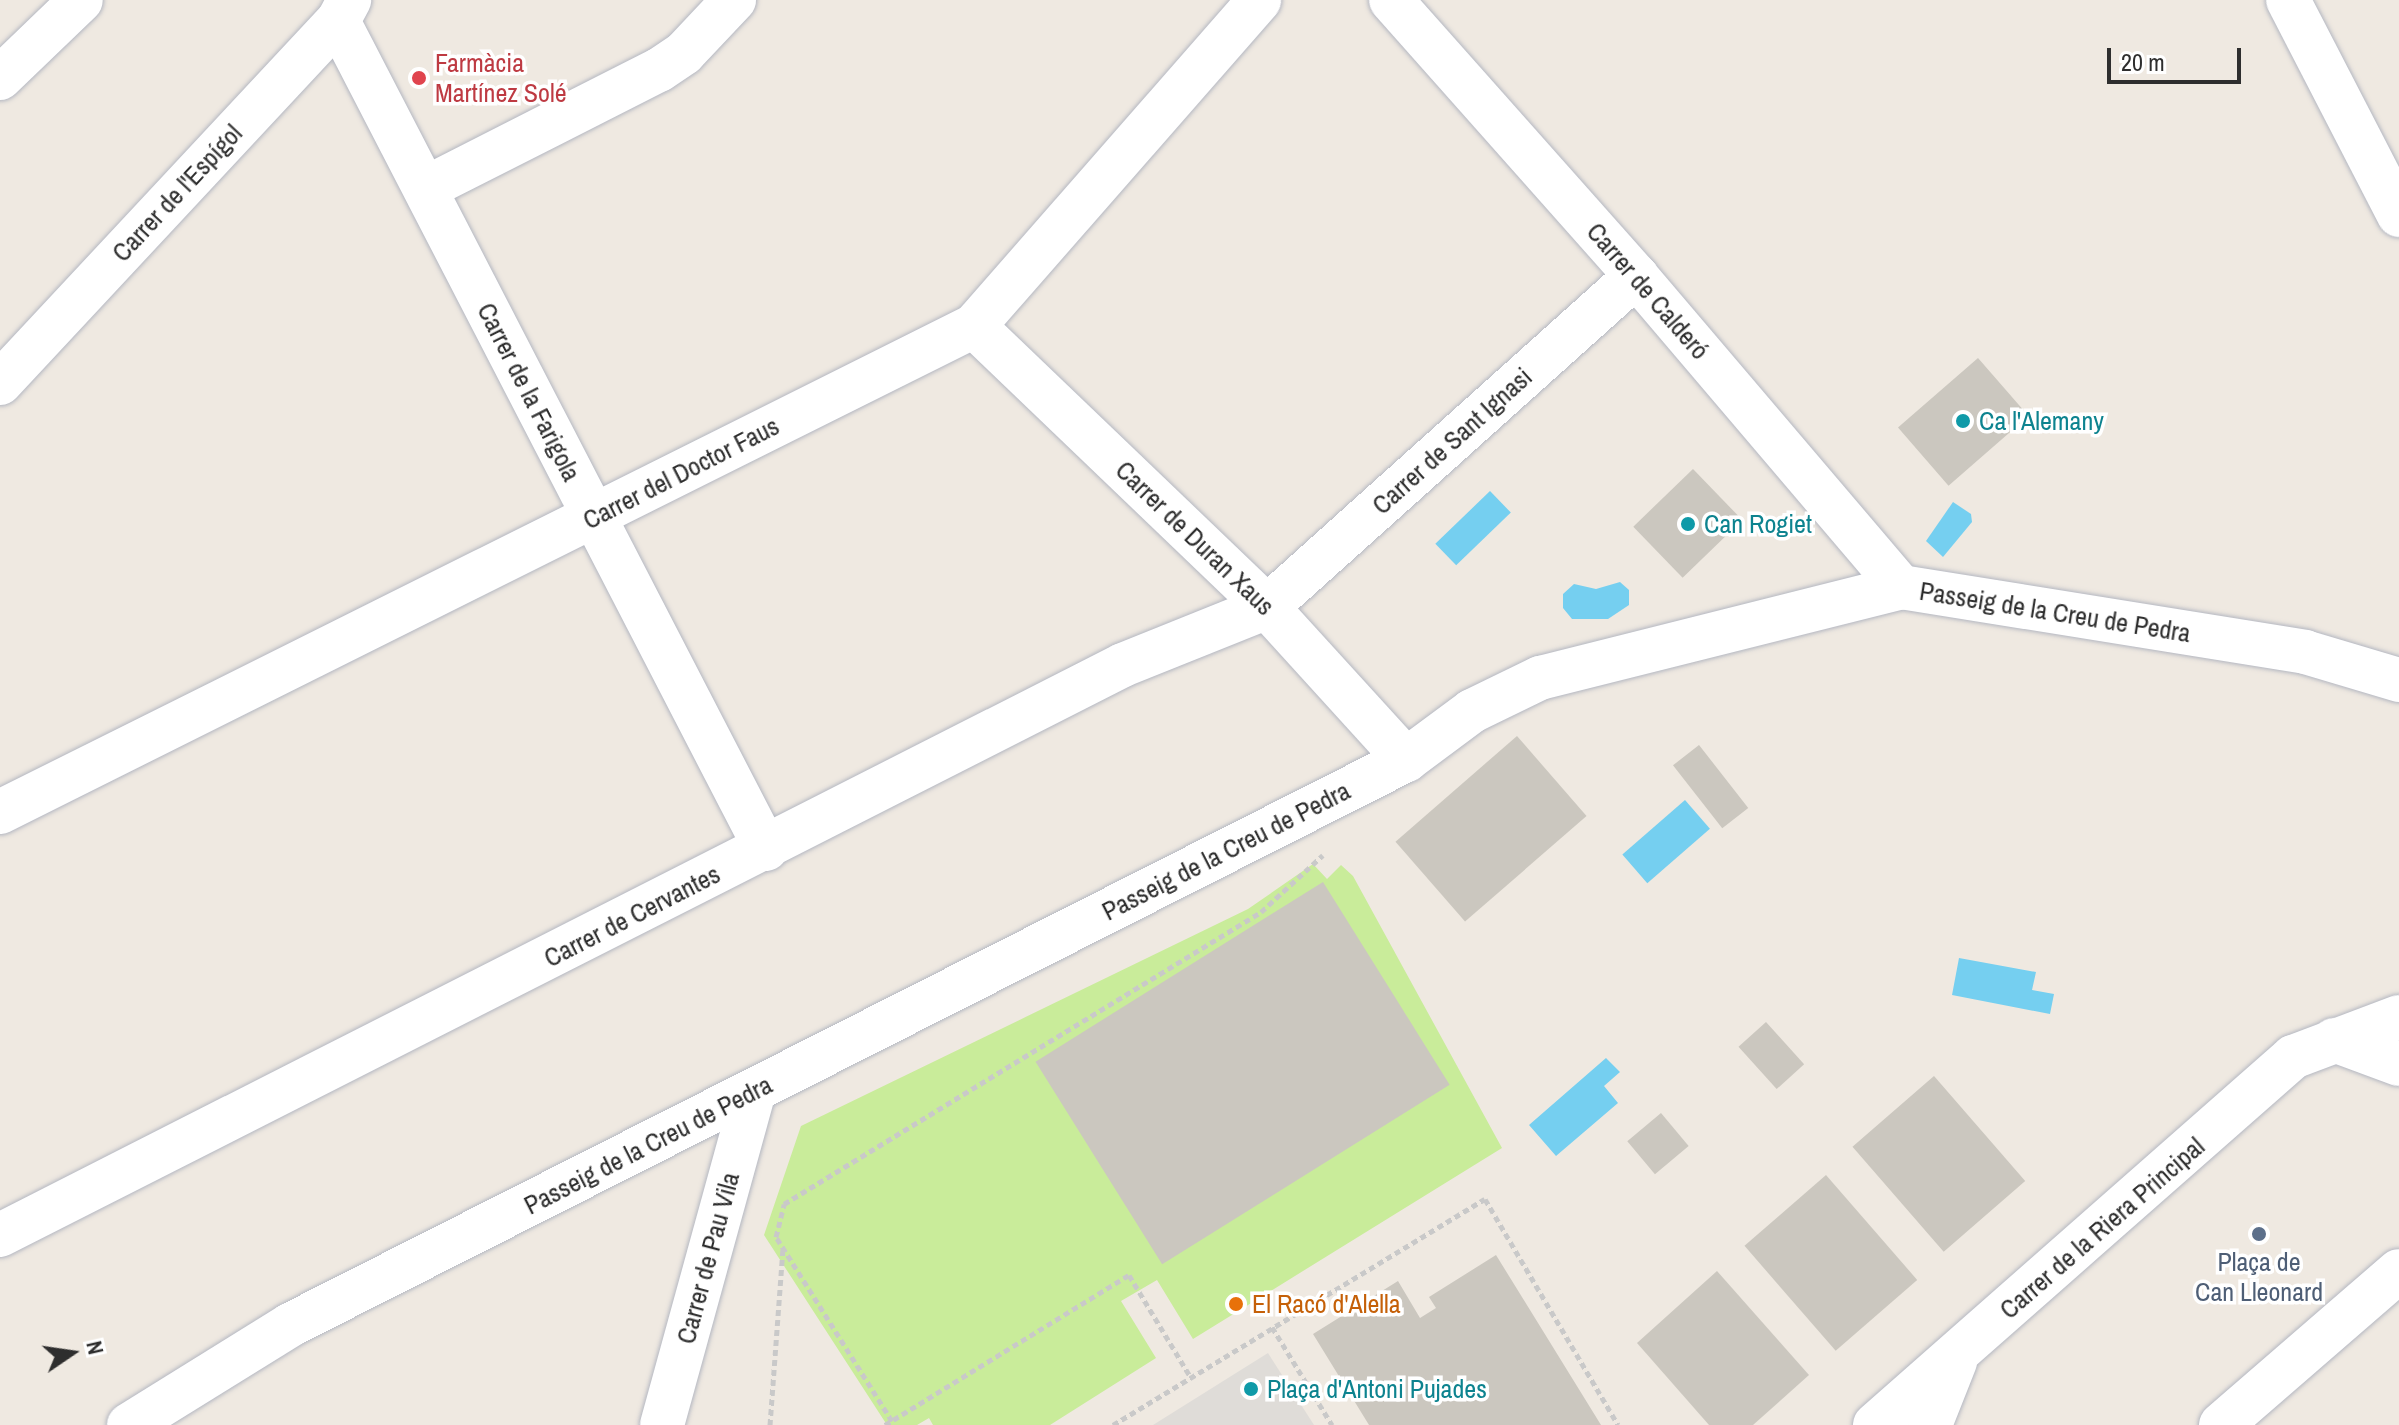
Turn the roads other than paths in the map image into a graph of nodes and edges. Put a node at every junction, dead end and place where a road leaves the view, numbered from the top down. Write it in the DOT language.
graph roads {
  1 [pos="81,0"];
  2 [pos="734,0"];
  3 [pos="1259,0"];
  4 [pos="2288,0"];
  5 [pos="1399,5"];
  6 [pos="344,10"];
  7 [pos="0,78"];
  8 [pos="426,188"];
  9 [pos="2399,215"];
  10 [pos="1636,276"];
  11 [pos="974,326"];
  12 [pos="0,383"];
  13 [pos="592,517"];
  14 [pos="1901,587"];
  15 [pos="1267,607"];
  16 [pos="2399,680"];
  17 [pos="1406,760"];
  18 [pos="0,812"];
  19 [pos="766,849"];
  20 [pos="2399,1017"];
  21 [pos="2334,1040"];
  22 [pos="2399,1064"];
  23 [pos="754,1091"];
  24 [pos="0,1235"];
  25 [pos="2399,1271"];
  26 [pos="1959,1353"];
  27 [pos="129,1425"];
  28 [pos="662,1425"];
  29 [pos="1875,1425"];
  30 [pos="1930,1425"];
  31 [pos="2221,1425"];
  1 -- 7 [label="street"];
  2 -- 8 [label="street"];
  3 -- 11 [label="street, Carrer del Doctor Faus"];
  4 -- 9 [label="street"];
  5 -- 10 [label="street, Carrer de Calderó"];
  6 -- 8 [label="street, Carrer de la Farigola"];
  6 -- 12 [label="street, Carrer de l'Espígol"];
  8 -- 13 [label="street, Carrer de la Farigola"];
  10 -- 14 [label="street, Carrer de Calderó"];
  10 -- 15 [label="street, Carrer de Sant Ignasi"];
  11 -- 13 [label="street, Carrer del Doctor Faus"];
  11 -- 15 [label="street, Carrer de Duran Xaus"];
  13 -- 18 [label="street, Carrer del Doctor Faus"];
  13 -- 19 [label="street, Carrer de la Farigola"];
  14 -- 16 [label="street, Passeig de la Creu de Pedra"];
  14 -- 17 [label="street, Passeig de la Creu de Pedra"];
  15 -- 17 [label="street, Carrer de Duran Xaus"];
  15 -- 19 [label="street, Carrer de Cervantes"];
  17 -- 23 [label="street, Passeig de la Creu de Pedra"];
  19 -- 24 [label="street, Carrer de Cervantes"];
  20 -- 21 [label="street, Carrer de la Riera Principal"];
  21 -- 22 [label="street"];
  21 -- 26 [label="street, Carrer de la Riera Principal"];
  23 -- 27 [label="street, Passeig de la Creu de Pedra"];
  23 -- 28 [label="street, Carrer de Pau Vila"];
  25 -- 31 [label="street"];
  26 -- 29 [label="street, Carrer de la Riera Principal"];
  26 -- 30 [label="street"];
}
